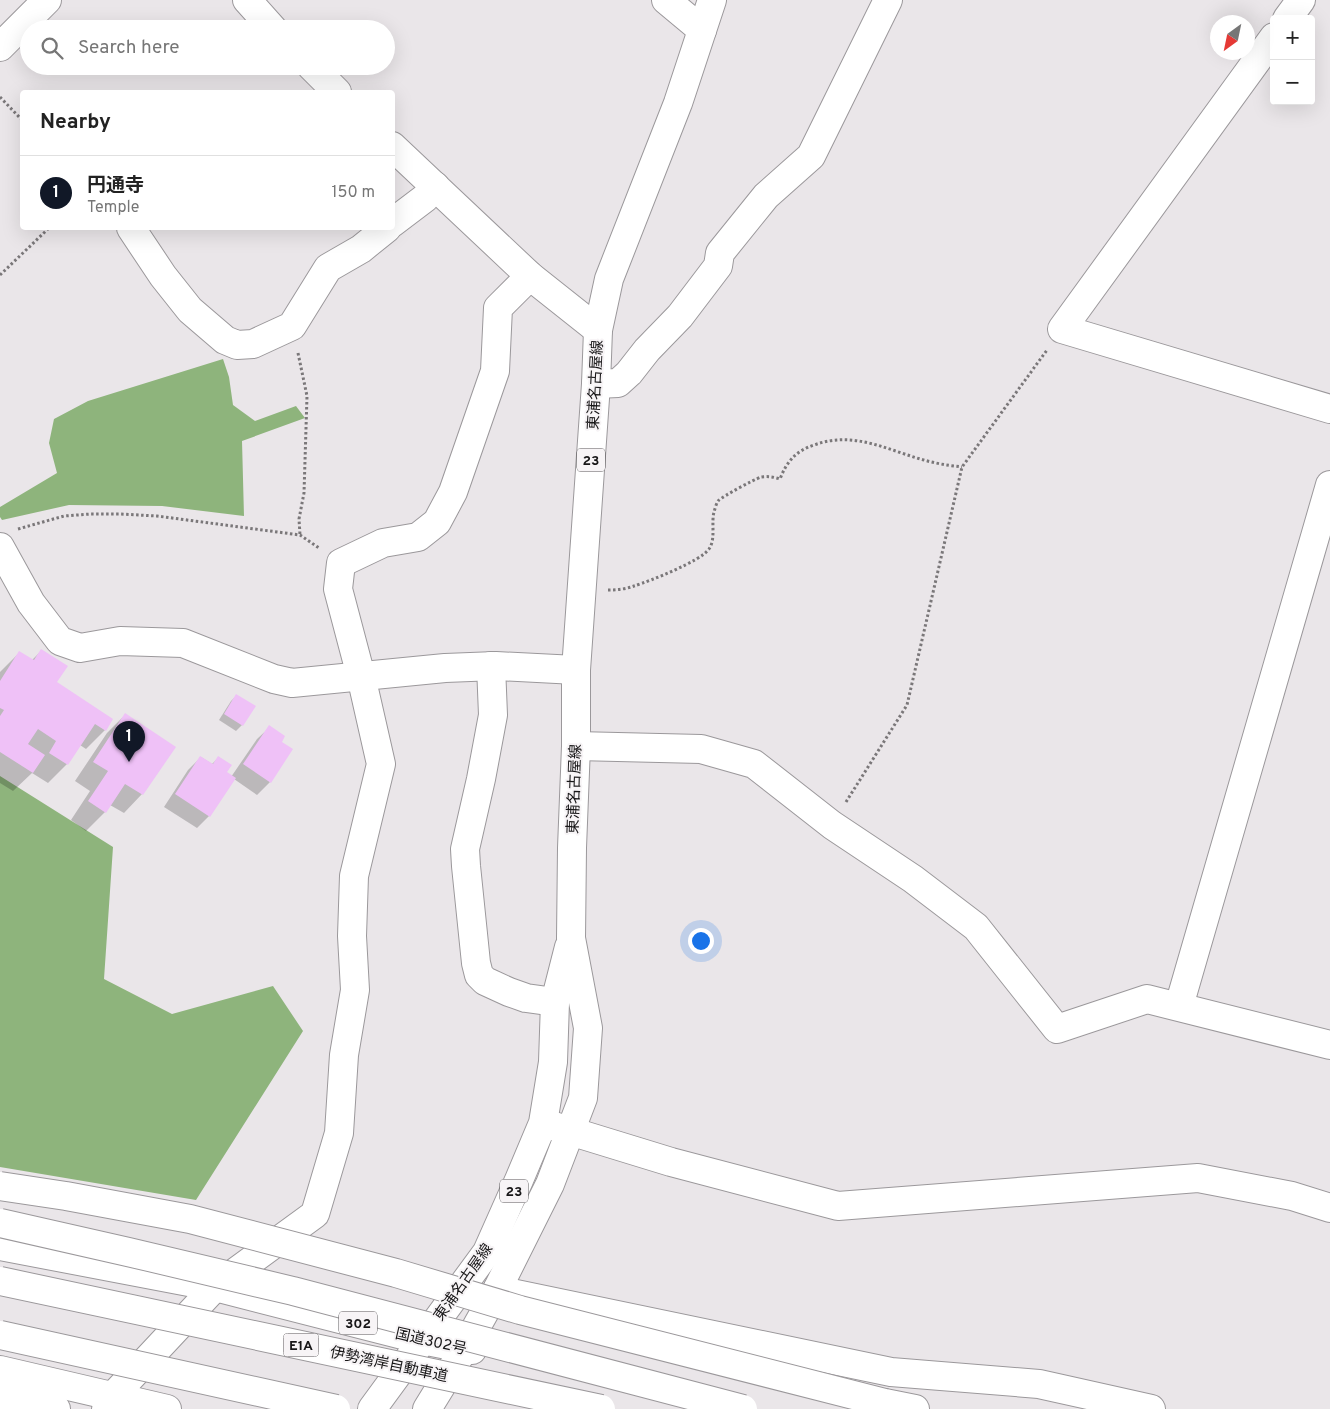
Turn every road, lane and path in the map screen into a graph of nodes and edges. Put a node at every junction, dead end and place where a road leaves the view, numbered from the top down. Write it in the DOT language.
graph roads {
  1 [pos="48,0"];
  2 [pos="248,0"];
  3 [pos="666,0"];
  4 [pos="712,0"];
  5 [pos="888,0"];
  6 [pos="1301,0"];
  7 [pos="1290,15"];
  8 [pos="28,20"];
  9 [pos="265,20"];
  10 [pos="20,27"];
  11 [pos="702,30"];
  12 [pos="1270,43"];
  13 [pos="0,47"];
  14 [pos="320,75"];
  15 [pos="336,90"];
  16 [pos="0,97"];
  17 [pos="20,118"];
  18 [pos="395,149"];
  19 [pos="435,186"];
  20 [pos="395,221"];
  21 [pos="47,230"];
  22 [pos="132,230"];
  23 [pos="385,230"];
  24 [pos="0,275"];
  25 [pos="530,276"];
  26 [pos="292,326"];
  27 [pos="1062,329"];
  28 [pos="598,330"];
  29 [pos="596,384"];
  30 [pos="1330,409"];
  31 [pos="962,467"];
  32 [pos="1330,485"];
  33 [pos="300,535"];
  34 [pos="5,539"];
  35 [pos="341,563"];
  36 [pos="582,593"];
  37 [pos="491,666"];
  38 [pos="576,670"];
  39 [pos="361,676"];
  40 [pos="576,746"];
  41 [pos="832,825"];
  42 [pos="571,938"];
  43 [pos="555,1002"];
  44 [pos="1179,1006"];
  45 [pos="1330,1045"];
  46 [pos="543,1123"];
  47 [pos="570,1131"];
  48 [pos="0,1186"];
  49 [pos="1330,1208"];
  50 [pos="0,1223"];
  51 [pos="0,1246"];
  52 [pos="0,1281"];
  53 [pos="215,1287"];
  54 [pos="497,1290"];
  55 [pos="0,1335"];
  56 [pos="422,1340"];
  57 [pos="464,1349"];
  58 [pos="0,1370"];
  59 [pos="0,1396"];
  60 [pos="109,1403"];
  61 [pos="56,1409"];
  62 [pos="167,1409"];
  63 [pos="336,1409"];
  64 [pos="372,1409"];
  65 [pos="427,1409"];
  66 [pos="601,1409"];
  67 [pos="714,1409"];
  68 [pos="743,1409"];
  69 [pos="915,1409"];
  70 [pos="1151,1409"];
  1 -- 8 [label="main road"];
  2 -- 9 [label="main road"];
  3 -- 11 [label="main road"];
  4 -- 11 [label="main road, 東浦名古屋線 / 23"];
  5 -- 29 [label="main road"];
  6 -- 7 [label="main road"];
  10 -- 13 [label="main road"];
  11 -- 28 [label="main road, 東浦名古屋線 / 23"];
  12 -- 27 [label="main road"];
  14 -- 15 [label="main road"];
  16 -- 17 [label="path"];
  18 -- 19 [label="main road"];
  19 -- 20 [label="main road"];
  19 -- 25 [label="main road"];
  21 -- 24 [label="path"];
  22 -- 26 [label="main road"];
  23 -- 26 [label="main road"];
  25 -- 28 [label="main road"];
  25 -- 35 [label="main road"];
  26 -- 33 [label="path"];
  27 -- 30 [label="main road"];
  27 -- 31 [label="path"];
  28 -- 29 [label="main road, 東浦名古屋線 / 23"];
  29 -- 36 [label="main road, 東浦名古屋線 / 23"];
  31 -- 36 [label="path"];
  31 -- 41 [label="path"];
  32 -- 44 [label="main road"];
  33 -- 34 [label="path"];
  33 -- 35 [label="path"];
  34 -- 39 [label="main road"];
  35 -- 39 [label="main road"];
  36 -- 38 [label="main road, 東浦名古屋線 / 23"];
  37 -- 38 [label="main road"];
  37 -- 39 [label="main road"];
  37 -- 43 [label="main road"];
  38 -- 40 [label="main road, 東浦名古屋線 / 23"];
  39 -- 53 [label="main road"];
  40 -- 41 [label="main road"];
  40 -- 42 [label="main road, 東浦名古屋線 / 23"];
  41 -- 44 [label="main road"];
  42 -- 43 [label="main road, 東浦名古屋線 / 23"];
  42 -- 47 [label="main road, 東浦名古屋線 / 23"];
  43 -- 46 [label="main road, 東浦名古屋線 / 23"];
  44 -- 45 [label="main road"];
  46 -- 47 [label="main road"];
  46 -- 56 [label="main road, 東浦名古屋線 / 23"];
  47 -- 49 [label="main road"];
  47 -- 54 [label="main road, 東浦名古屋線 / 23"];
  48 -- 69 [label="main road, bridge"];
  50 -- 68 [label="main road, bridge"];
  51 -- 53 [label="main road, 国道302号 / 302"];
  52 -- 66 [label="main road, 伊勢湾岸自動車道 / E1A, bridge"];
  53 -- 56 [label="main road, 国道302号 / 302"];
  53 -- 60 [label="main road"];
  54 -- 57 [label="main road, 東浦名古屋線 / 23"];
  54 -- 70 [label="main road"];
  55 -- 63 [label="main road, bridge"];
  56 -- 57 [label="main road, 国道302号 / 302"];
  56 -- 64 [label="main road, 東浦名古屋線 / 23"];
  57 -- 65 [label="main road, 東浦名古屋線 / 23"];
  57 -- 67 [label="main road, 国道302号 / 302"];
  58 -- 60 [label="main road"];
  59 -- 61 [label="main road"];
  60 -- 62 [label="main road"];
}
